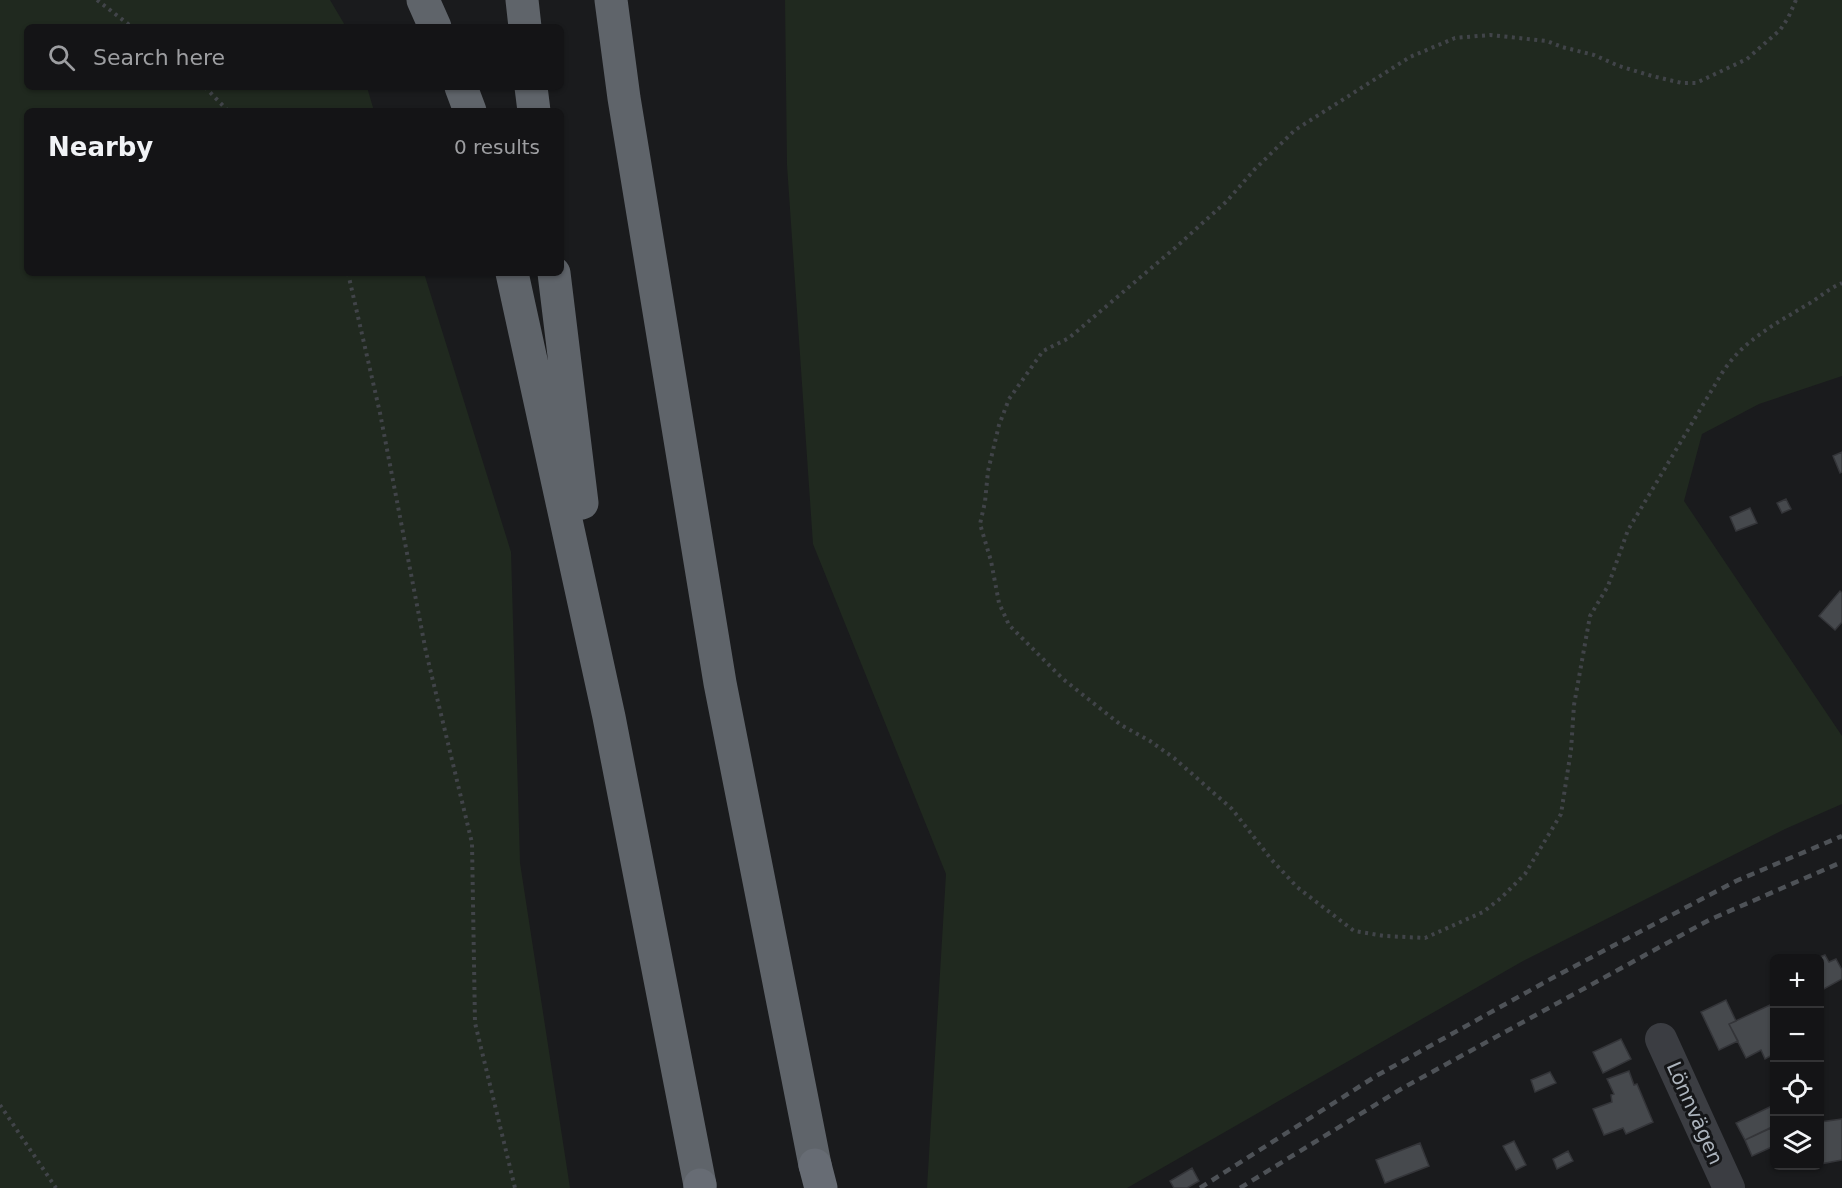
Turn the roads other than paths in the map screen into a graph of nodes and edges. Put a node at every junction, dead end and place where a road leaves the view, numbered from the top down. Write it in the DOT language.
graph roads {
  1 [pos="423,0"];
  2 [pos="522,0"];
  3 [pos="610,0"];
  4 [pos="634,0"];
  5 [pos="434,24"];
  6 [pos="525,24"];
  7 [pos="461,90"];
  8 [pos="531,90"];
  9 [pos="624,98"];
  10 [pos="469,108"];
  11 [pos="534,108"];
  12 [pos="513,276"];
  13 [pos="554,276"];
  14 [pos="609,717"];
  15 [pos="1661,1039"];
  16 [pos="818,1176"];
  17 [pos="700,1186"];
  18 [pos="1729,1188"];
  1 -- 5 [label="highway"];
  2 -- 6 [label="highway"];
  3 -- 9 [label="highway"];
  4 -- 9 [label="highway"];
  7 -- 10 [label="highway"];
  8 -- 11 [label="highway"];
  9 -- 16 [label="highway"];
  12 -- 14 [label="highway"];
  13 -- 14 [label="highway"];
  14 -- 17 [label="highway"];
  15 -- 18 [label="street, Lönnvägen"];
}
